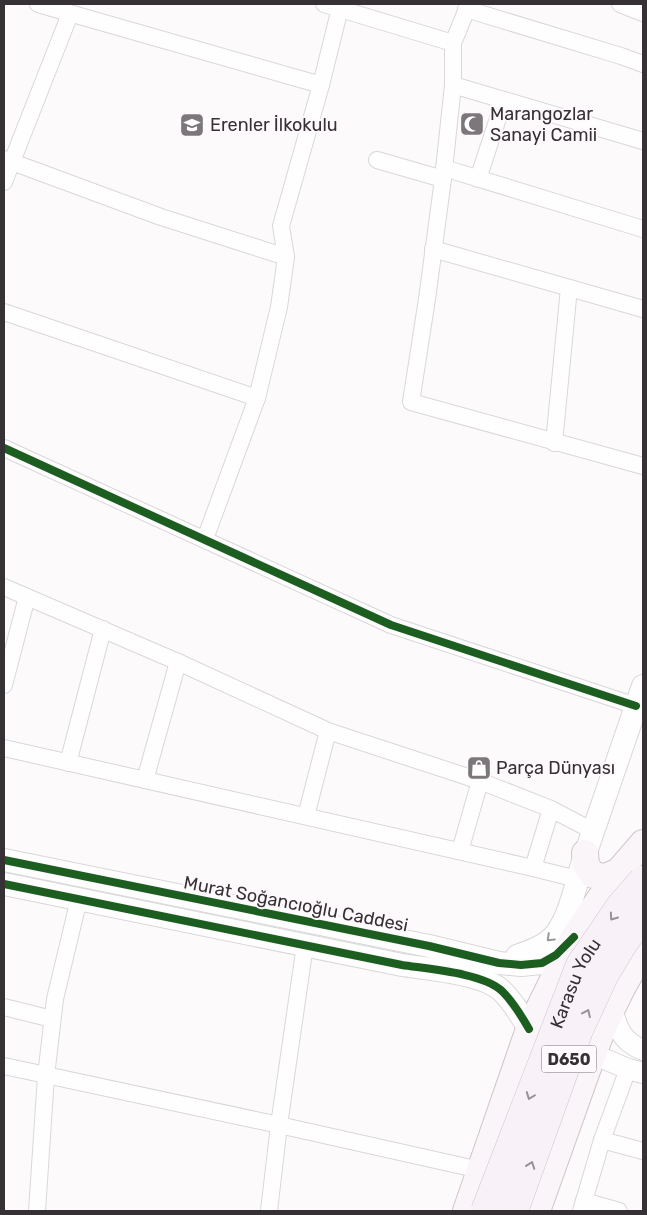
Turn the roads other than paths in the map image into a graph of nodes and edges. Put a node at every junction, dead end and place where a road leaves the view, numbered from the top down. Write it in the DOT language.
graph roads {
  1 [pos="38,4"];
  2 [pos="620,4"];
  3 [pos="335,5"];
  4 [pos="468,7"];
  5 [pos="367,11"];
  6 [pos="643,13"];
  7 [pos="70,14"];
  8 [pos="453,43"];
  9 [pos="643,64"];
  10 [pos="453,84"];
  11 [pos="321,85"];
  12 [pos="504,100"];
  13 [pos="643,141"];
  14 [pos="8,160"];
  15 [pos="377,160"];
  16 [pos="444,174"];
  17 [pos="478,179"];
  18 [pos="4,182"];
  19 [pos="643,230"];
  20 [pos="433,249"];
  21 [pos="286,257"];
  22 [pos="569,288"];
  23 [pos="643,309"];
  24 [pos="4,312"];
  25 [pos="257,398"];
  26 [pos="554,442"];
  27 [pos="4,448"];
  28 [pos="643,466"];
  29 [pos="205,539"];
  30 [pos="4,586"];
  31 [pos="27,597"];
  32 [pos="103,630"];
  33 [pos="178,662"];
  34 [pos="4,685"];
  35 [pos="640,696"];
  36 [pos="328,731"];
  37 [pos="4,748"];
  38 [pos="68,763"];
  39 [pos="145,780"];
  40 [pos="480,781"];
  41 [pos="551,809"];
  42 [pos="306,816"];
  43 [pos="589,842"];
  44 [pos="643,842"];
  45 [pos="460,851"];
  46 [pos="4,860"];
  47 [pos="533,868"];
  48 [pos="632,875"];
  49 [pos="578,879"];
  50 [pos="4,884"];
  51 [pos="79,899"];
  52 [pos="600,899"];
  53 [pos="643,917"];
  54 [pos="574,937"];
  55 [pos="305,945"];
  56 [pos="643,952"];
  57 [pos="499,962"];
  58 [pos="612,1006"];
  59 [pos="4,1007"];
  60 [pos="52,1019"];
  61 [pos="529,1028"];
  62 [pos="643,1050"];
  63 [pos="593,1054"];
  64 [pos="4,1066"];
  65 [pos="636,1071"];
  66 [pos="46,1076"];
  67 [pos="279,1124"];
  68 [pos="602,1140"];
  69 [pos="643,1151"];
  70 [pos="480,1170"];
  71 [pos="582,1206"];
  72 [pos="37,1211"];
  73 [pos="269,1211"];
  74 [pos="466,1211"];
  75 [pos="486,1211"];
  76 [pos="514,1211"];
  77 [pos="537,1211"];
  78 [pos="619,1211"];
  1 -- 7 [label="street"];
  2 -- 6 [label="street"];
  3 -- 5 [label="street"];
  3 -- 11 [label="street"];
  4 -- 8 [label="street"];
  4 -- 9 [label="street"];
  5 -- 8 [label="street"];
  7 -- 11 [label="street"];
  7 -- 14 [label="street"];
  8 -- 10 [label="street"];
  10 -- 12 [label="street"];
  10 -- 16 [label="street"];
  11 -- 21 [label="street"];
  12 -- 13 [label="street"];
  12 -- 17 [label="street"];
  14 -- 18 [label="street"];
  14 -- 21 [label="street"];
  15 -- 16 [label="street"];
  16 -- 17 [label="street"];
  16 -- 20 [label="street"];
  17 -- 19 [label="street"];
  20 -- 22 [label="street"];
  20 -- 26 [label="street"];
  21 -- 25 [label="street"];
  22 -- 23 [label="street"];
  22 -- 26 [label="street"];
  24 -- 25 [label="street"];
  25 -- 29 [label="street"];
  26 -- 28 [label="street"];
  27 -- 29 [label="street"];
  29 -- 35 [label="street"];
  30 -- 31 [label="street"];
  31 -- 32 [label="street"];
  31 -- 34 [label="street"];
  32 -- 33 [label="street"];
  32 -- 38 [label="street"];
  33 -- 36 [label="street"];
  33 -- 39 [label="street"];
  35 -- 43 [label="main road"];
  36 -- 40 [label="street"];
  36 -- 42 [label="street"];
  37 -- 38 [label="street"];
  38 -- 39 [label="street"];
  39 -- 42 [label="street"];
  40 -- 41 [label="street"];
  40 -- 45 [label="street"];
  41 -- 43 [label="street"];
  41 -- 47 [label="street"];
  42 -- 45 [label="street"];
  43 -- 48 [label="main road"];
  43 -- 49 [label="main road"];
  44 -- 48 [label="main road"];
  45 -- 47 [label="street"];
  46 -- 57 [label="main road, Murat Soğancıoğlu Caddesi"];
  47 -- 49 [label="street"];
  48 -- 52 [label="main road"];
  48 -- 75 [label="highway, Karasu Yolu / D650, one-way, bridge"];
  49 -- 52 [label="main road"];
  49 -- 57 [label="main road, one-way"];
  50 -- 51 [label="main road"];
  51 -- 55 [label="main road"];
  51 -- 60 [label="street"];
  52 -- 54 [label="main road"];
  76 -- 53 [label="highway, Karasu Yolu / D650, one-way, bridge"];
  54 -- 57 [label="main road, Murat Soğancıoğlu Caddesi"];
  54 -- 61 [label="main road"];
  55 -- 61 [label="main road"];
  55 -- 67 [label="street"];
  56 -- 58 [label="main road"];
  58 -- 62 [label="street"];
  58 -- 63 [label="main road"];
  59 -- 60 [label="street"];
  60 -- 66 [label="street"];
  61 -- 63 [label="main road"];
  61 -- 70 [label="main road"];
  63 -- 65 [label="street"];
  63 -- 77 [label="main road"];
  64 -- 66 [label="street"];
  65 -- 68 [label="street"];
  66 -- 67 [label="street"];
  66 -- 72 [label="street"];
  67 -- 70 [label="street"];
  67 -- 73 [label="street"];
  68 -- 69 [label="street"];
  68 -- 71 [label="street"];
  70 -- 74 [label="main road"];
  71 -- 78 [label="street"];
}
